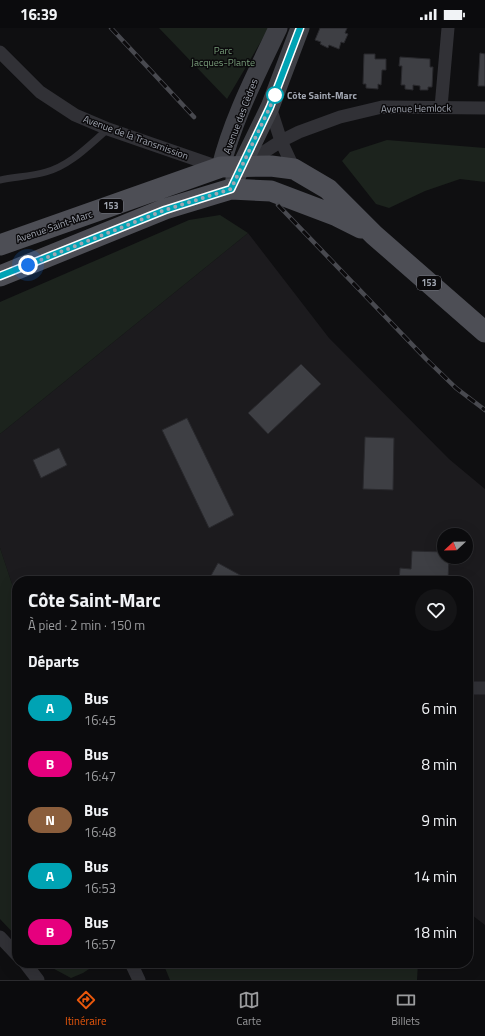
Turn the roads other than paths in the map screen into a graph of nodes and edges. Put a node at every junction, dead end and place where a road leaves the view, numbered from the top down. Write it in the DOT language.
graph roads {
  1 [pos="278,28"];
  2 [pos="300,28"];
  3 [pos="448,28"];
  4 [pos="0,52"];
  5 [pos="270,107"];
  6 [pos="441,107"];
  7 [pos="485,108"];
  8 [pos="108,129"];
  9 [pos="281,141"];
  10 [pos="231,167"];
  11 [pos="294,170"];
  12 [pos="0,180"];
  13 [pos="231,189"];
  14 [pos="374,235"];
  15 [pos="0,245"];
  16 [pos="0,276"];
  17 [pos="485,332"];
  18 [pos="473,688"];
  19 [pos="485,688"];
  20 [pos="0,937"];
  21 [pos="12,949"];
  22 [pos="29,968"];
  23 [pos="133,968"];
  24 [pos="38,980"];
  25 [pos="138,980"];
  1 -- 10 [label="street, Avenue des Cèdres"];
  2 -- 5 [label="street, Avenue des Cèdres"];
  3 -- 6 [label="street"];
  4 -- 8 [label="street, Avenue de la Transmission"];
  5 -- 9 [label="street"];
  5 -- 10 [label="street, Avenue des Cèdres"];
  6 -- 7 [label="street, Avenue Hemlock"];
  6 -- 9 [label="street, Avenue Hemlock"];
  8 -- 10 [label="street, Avenue de la Transmission"];
  8 -- 12 [label="lane"];
  9 -- 10 [label="street, Avenue Hemlock"];
  9 -- 11 [label="street"];
  10 -- 11 [label="main road, 153"];
  10 -- 13 [label="street, Avenue des Cèdres"];
  10 -- 15 [label="main road, Avenue Saint-Marc / 153"];
  11 -- 14 [label="main road, 153"];
  13 -- 14 [label="main road, 153"];
  13 -- 16 [label="main road, 153"];
  14 -- 17 [label="main road, 153"];
  18 -- 19 [label="street"];
  20 -- 21 [label="street"];
  22 -- 24 [label="street"];
  23 -- 25 [label="street"];
}
